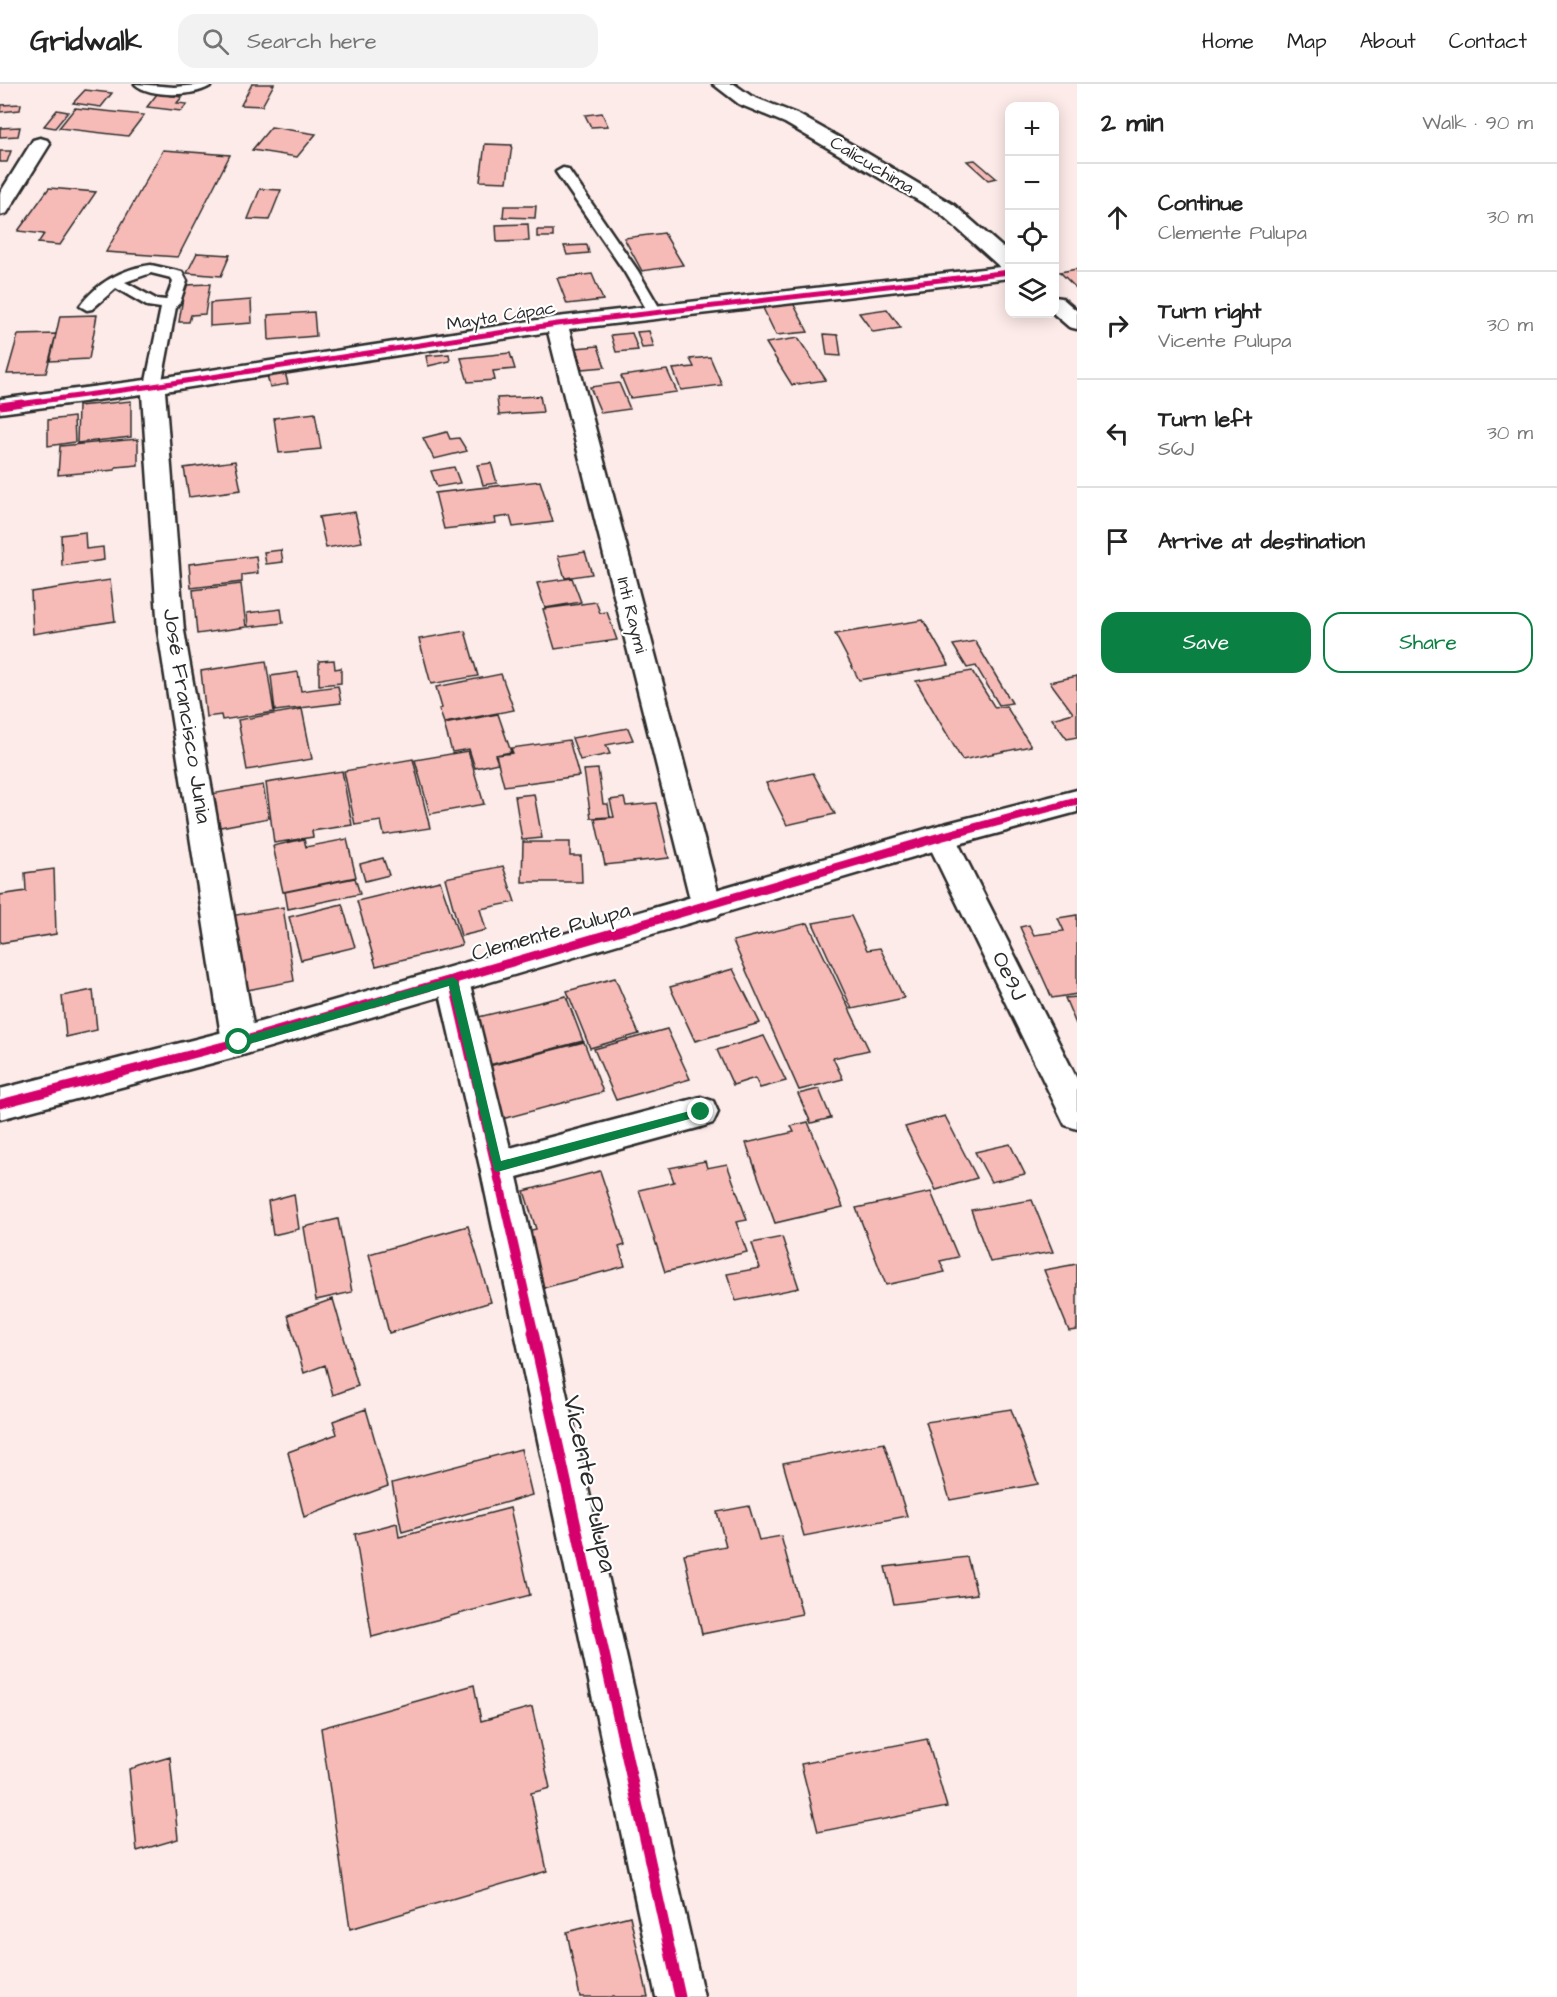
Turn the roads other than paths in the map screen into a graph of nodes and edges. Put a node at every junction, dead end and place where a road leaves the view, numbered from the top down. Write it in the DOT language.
graph roads {
  1 [pos="141,84"];
  2 [pos="207,84"];
  3 [pos="722,84"];
  4 [pos="40,144"];
  5 [pos="563,172"];
  6 [pos="0,209"];
  7 [pos="1009,264"];
  8 [pos="1005,274"];
  9 [pos="113,281"];
  10 [pos="169,305"];
  11 [pos="87,306"];
  12 [pos="1059,307"];
  13 [pos="655,312"];
  14 [pos="1077,322"];
  15 [pos="557,324"];
  16 [pos="153,386"];
  17 [pos="0,406"];
  18 [pos="1077,801"];
  19 [pos="940,837"];
  20 [pos="707,907"];
  21 [pos="453,981"];
  22 [pos="239,1042"];
  23 [pos="0,1104"];
  24 [pos="701,1112"];
  25 [pos="1077,1114"];
  26 [pos="497,1167"];
  27 [pos="680,1997"];
  1 -- 2 [label="lane"];
  3 -- 7 [label="street, Calicuchima"];
  4 -- 6 [label="street"];
  5 -- 13 [label="lane"];
  8 -- 13 [label="street, Mayta Cápac"];
  9 -- 10 [label="lane"];
  9 -- 10 [label="lane"];
  9 -- 11 [label="lane"];
  10 -- 16 [label="lane"];
  12 -- 14 [label="street"];
  13 -- 15 [label="street, Mayta Cápac"];
  15 -- 16 [label="street, Mayta Cápac"];
  15 -- 20 [label="street, Inti Raymi"];
  16 -- 17 [label="street, Mayta Cápac"];
  16 -- 22 [label="street, José Francisco Junia"];
  18 -- 19 [label="street, Clemente Pulupa"];
  19 -- 20 [label="street, Clemente Pulupa"];
  19 -- 25 [label="street, Oe9J"];
  20 -- 21 [label="street, Clemente Pulupa"];
  21 -- 22 [label="street, Clemente Pulupa"];
  21 -- 26 [label="street, Vicente Pulupa"];
  22 -- 23 [label="street, Clemente Pulupa"];
  24 -- 26 [label="street"];
  26 -- 27 [label="street, Vicente Pulupa"];
}
